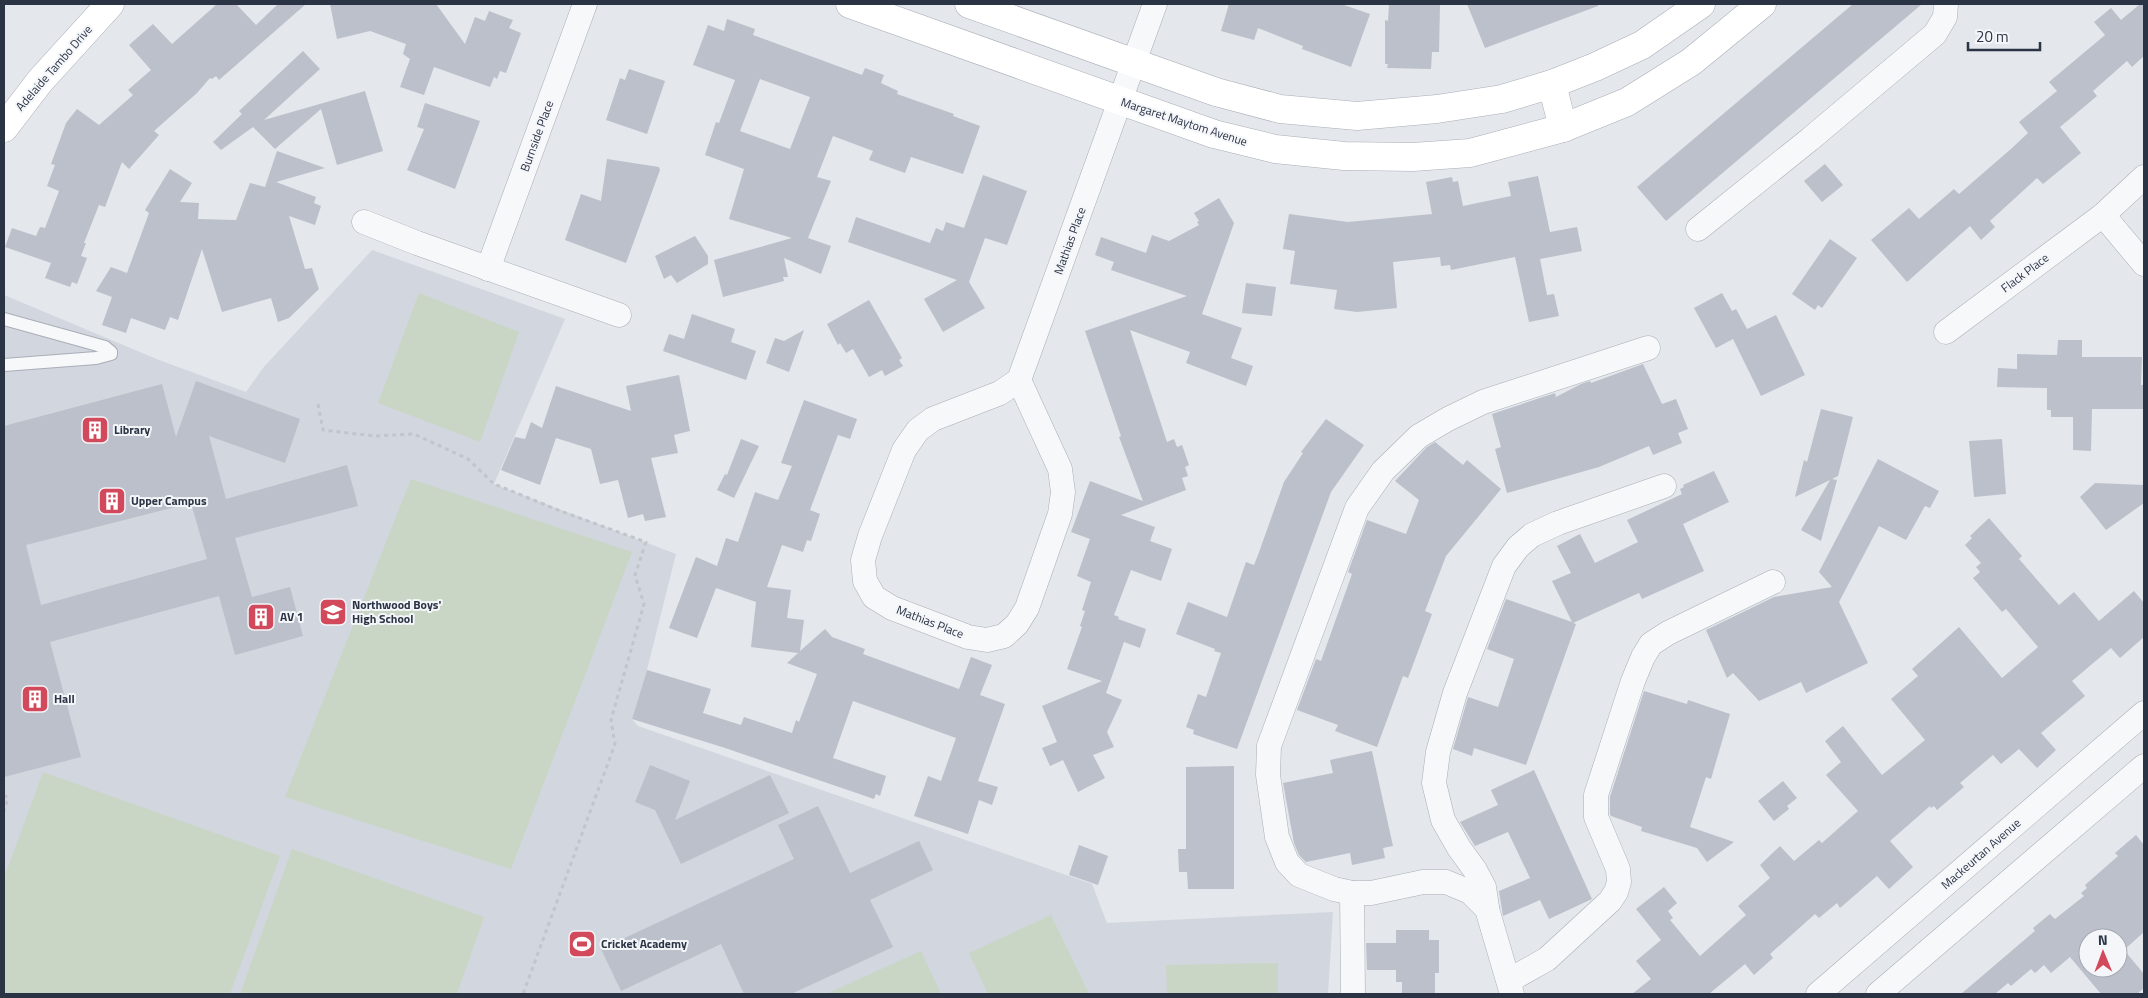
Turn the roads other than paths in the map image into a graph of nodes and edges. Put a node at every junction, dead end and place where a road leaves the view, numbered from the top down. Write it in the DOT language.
graph roads {
  1 [pos="586,4"];
  2 [pos="850,4"];
  3 [pos="969,4"];
  4 [pos="1155,4"];
  5 [pos="1700,4"];
  6 [pos="1762,4"];
  7 [pos="1946,4"];
  8 [pos="111,6"];
  9 [pos="1135,62"];
  10 [pos="1552,84"];
  11 [pos="1121,102"];
  12 [pos="4,128"];
  13 [pos="1563,128"];
  14 [pos="2144,177"];
  15 [pos="2103,215"];
  16 [pos="364,222"];
  17 [pos="1698,229"];
  18 [pos="2144,264"];
  19 [pos="488,268"];
  20 [pos="619,315"];
  21 [pos="4,319"];
  22 [pos="1946,332"];
  23 [pos="1648,348"];
  24 [pos="4,365"];
  25 [pos="1019,380"];
  26 [pos="1664,486"];
  27 [pos="1773,582"];
  28 [pos="2144,713"];
  29 [pos="2144,766"];
  30 [pos="1352,894"];
  31 [pos="1487,909"];
  32 [pos="1511,987"];
  33 [pos="1353,994"];
  34 [pos="1818,994"];
  35 [pos="1878,994"];
  1 -- 19 [label="street, Burnside Place"];
  2 -- 11 [label="street, Margaret Maytom Avenue"];
  3 -- 9 [label="street"];
  4 -- 9 [label="street, Mathias Place"];
  5 -- 10 [label="street"];
  6 -- 13 [label="street, Margaret Maytom Avenue"];
  7 -- 17 [label="street"];
  8 -- 12 [label="street, Adelaide Tambo Drive"];
  9 -- 10 [label="street"];
  9 -- 11 [label="street, Mathias Place"];
  10 -- 13 [label="street"];
  11 -- 13 [label="street, Margaret Maytom Avenue"];
  11 -- 25 [label="street, Mathias Place"];
  14 -- 15 [label="street, Flack Place"];
  15 -- 18 [label="street"];
  15 -- 22 [label="street, Flack Place"];
  16 -- 19 [label="street"];
  19 -- 20 [label="street"];
  21 -- 24 [label="lane"];
  23 -- 30 [label="street"];
  25 -- 25 [label="street, Mathias Place"];
  26 -- 31 [label="street"];
  27 -- 32 [label="street"];
  28 -- 34 [label="street, Mackeurtan Avenue"];
  29 -- 35 [label="street"];
  30 -- 31 [label="street"];
  30 -- 33 [label="street"];
  31 -- 32 [label="street"];
}
